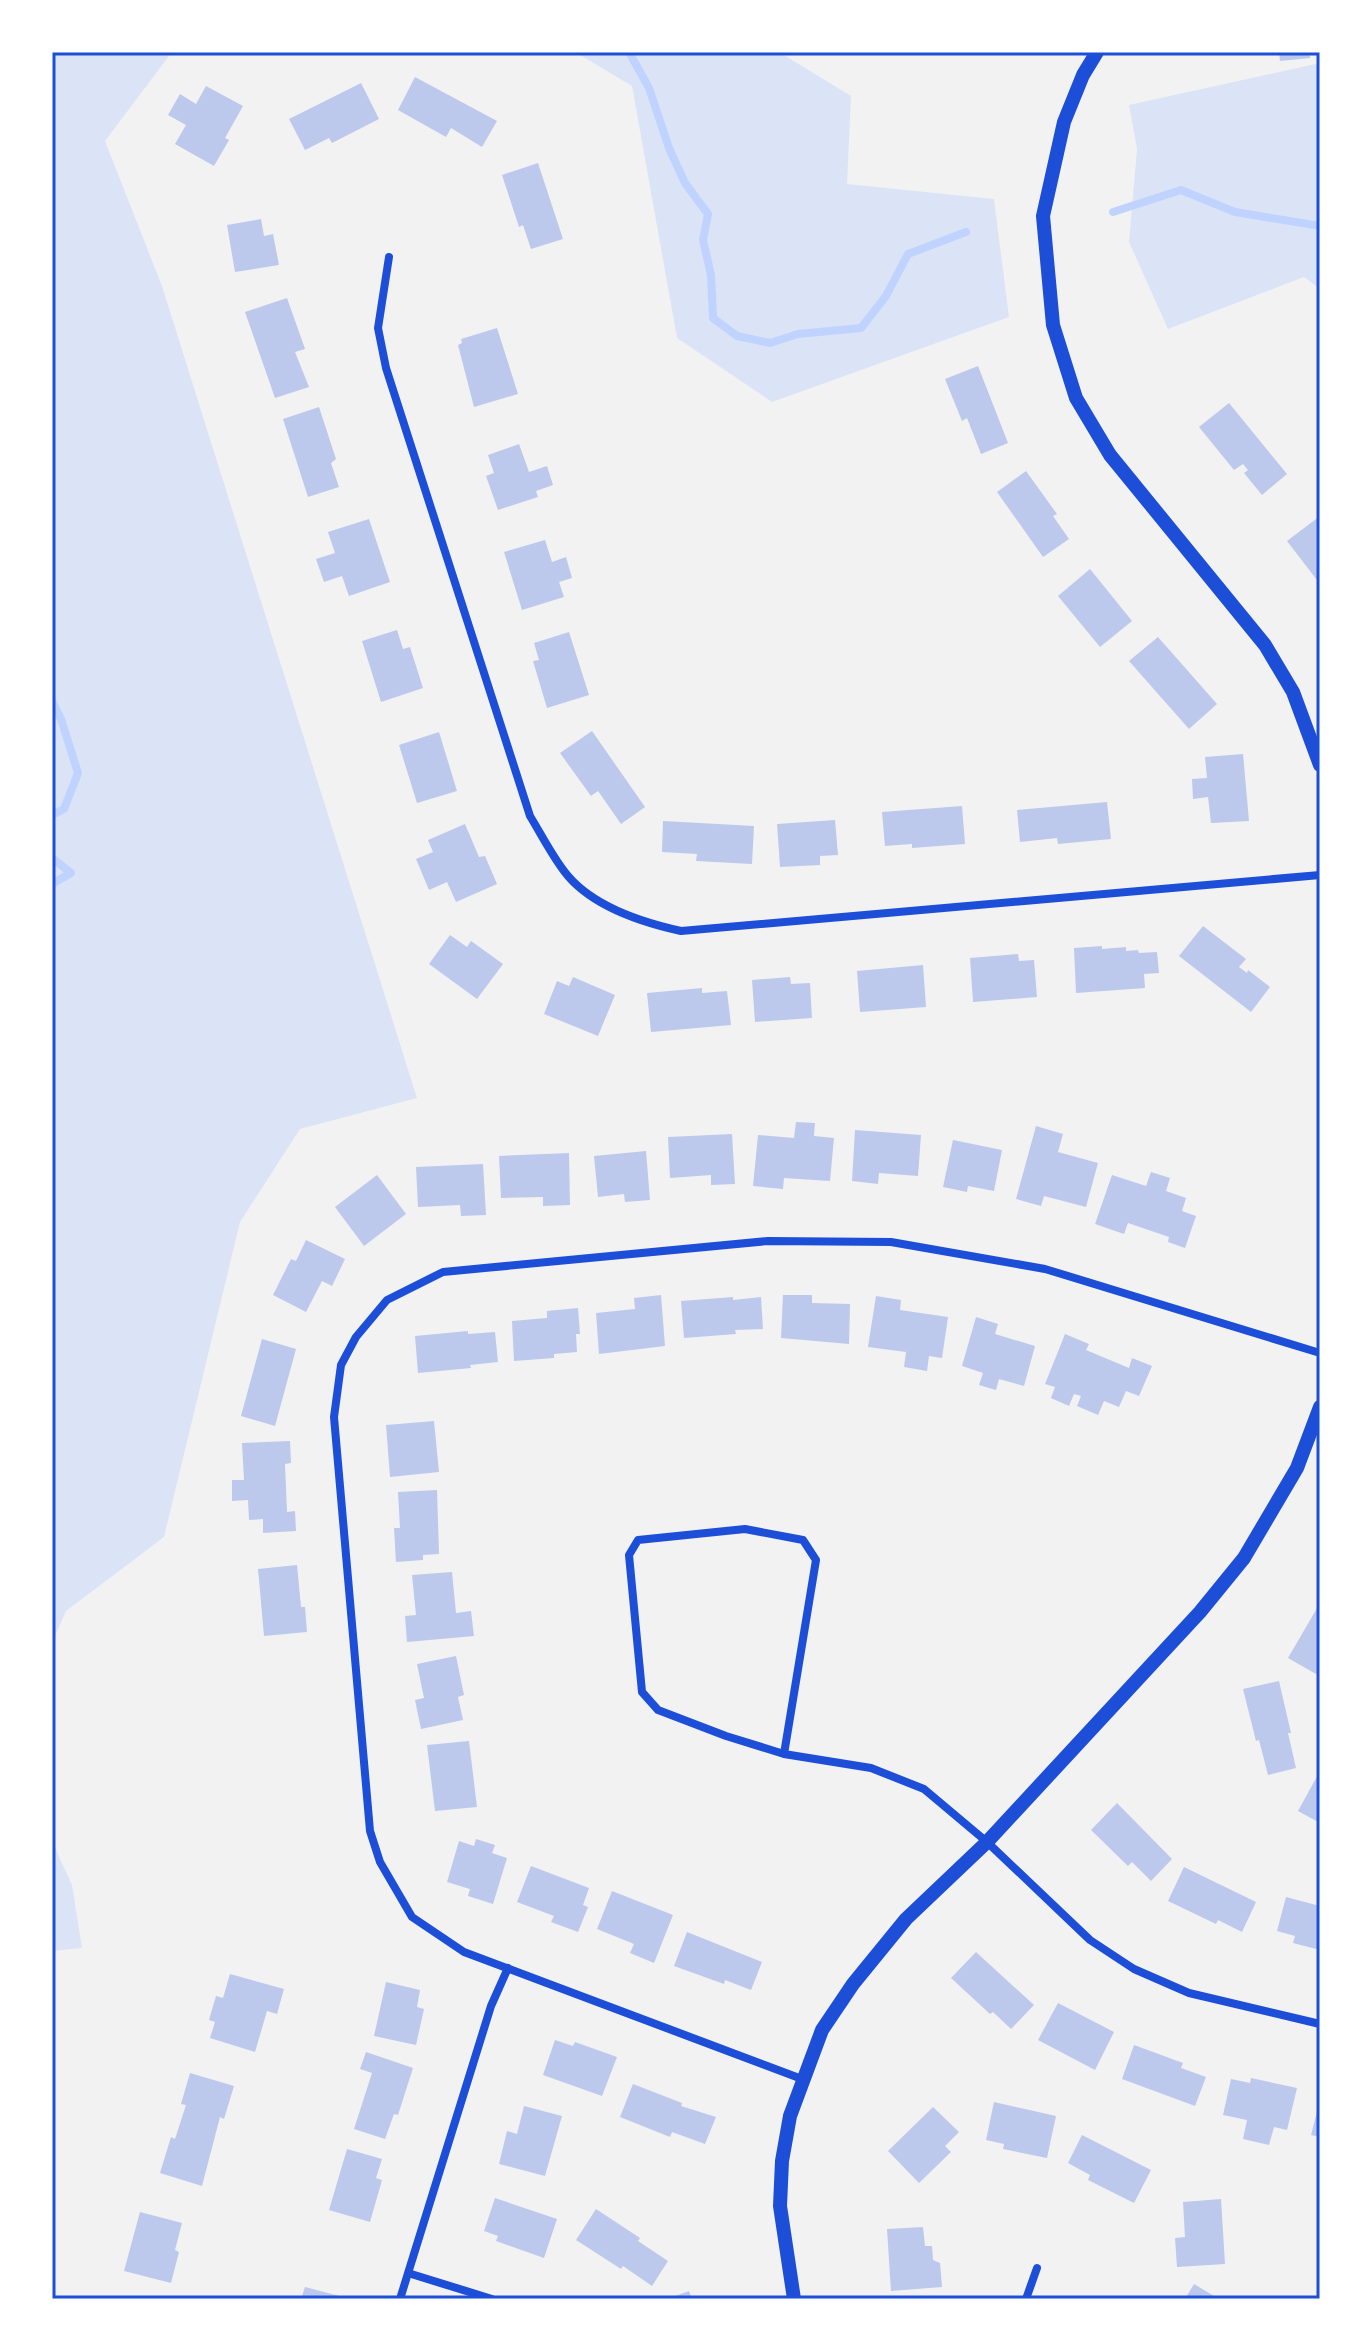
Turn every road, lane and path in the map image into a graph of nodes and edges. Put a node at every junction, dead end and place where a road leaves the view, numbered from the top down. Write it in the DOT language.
graph roads {
  1 [pos="1097,52"];
  2 [pos="389,257"];
  3 [pos="1320,765"];
  4 [pos="1320,875"];
  5 [pos="1320,1353"];
  6 [pos="1320,1407"];
  7 [pos="784,1754"];
  8 [pos="987,1842"];
  9 [pos="508,1968"];
  10 [pos="1320,2024"];
  11 [pos="802,2079"];
  12 [pos="1037,2268"];
  13 [pos="408,2273"];
  14 [pos="400,2299"];
  15 [pos="492,2299"];
  16 [pos="794,2299"];
  17 [pos="1026,2299"];
  1 -- 3 [label="street"];
  2 -- 4 [label="street"];
  5 -- 9 [label="street"];
  6 -- 8 [label="street"];
  7 -- 7 [label="street"];
  7 -- 8 [label="street"];
  8 -- 10 [label="street"];
  8 -- 11 [label="street"];
  9 -- 11 [label="street"];
  9 -- 13 [label="street"];
  11 -- 16 [label="street"];
  12 -- 17 [label="street"];
  13 -- 14 [label="street"];
  13 -- 15 [label="street"];
}
